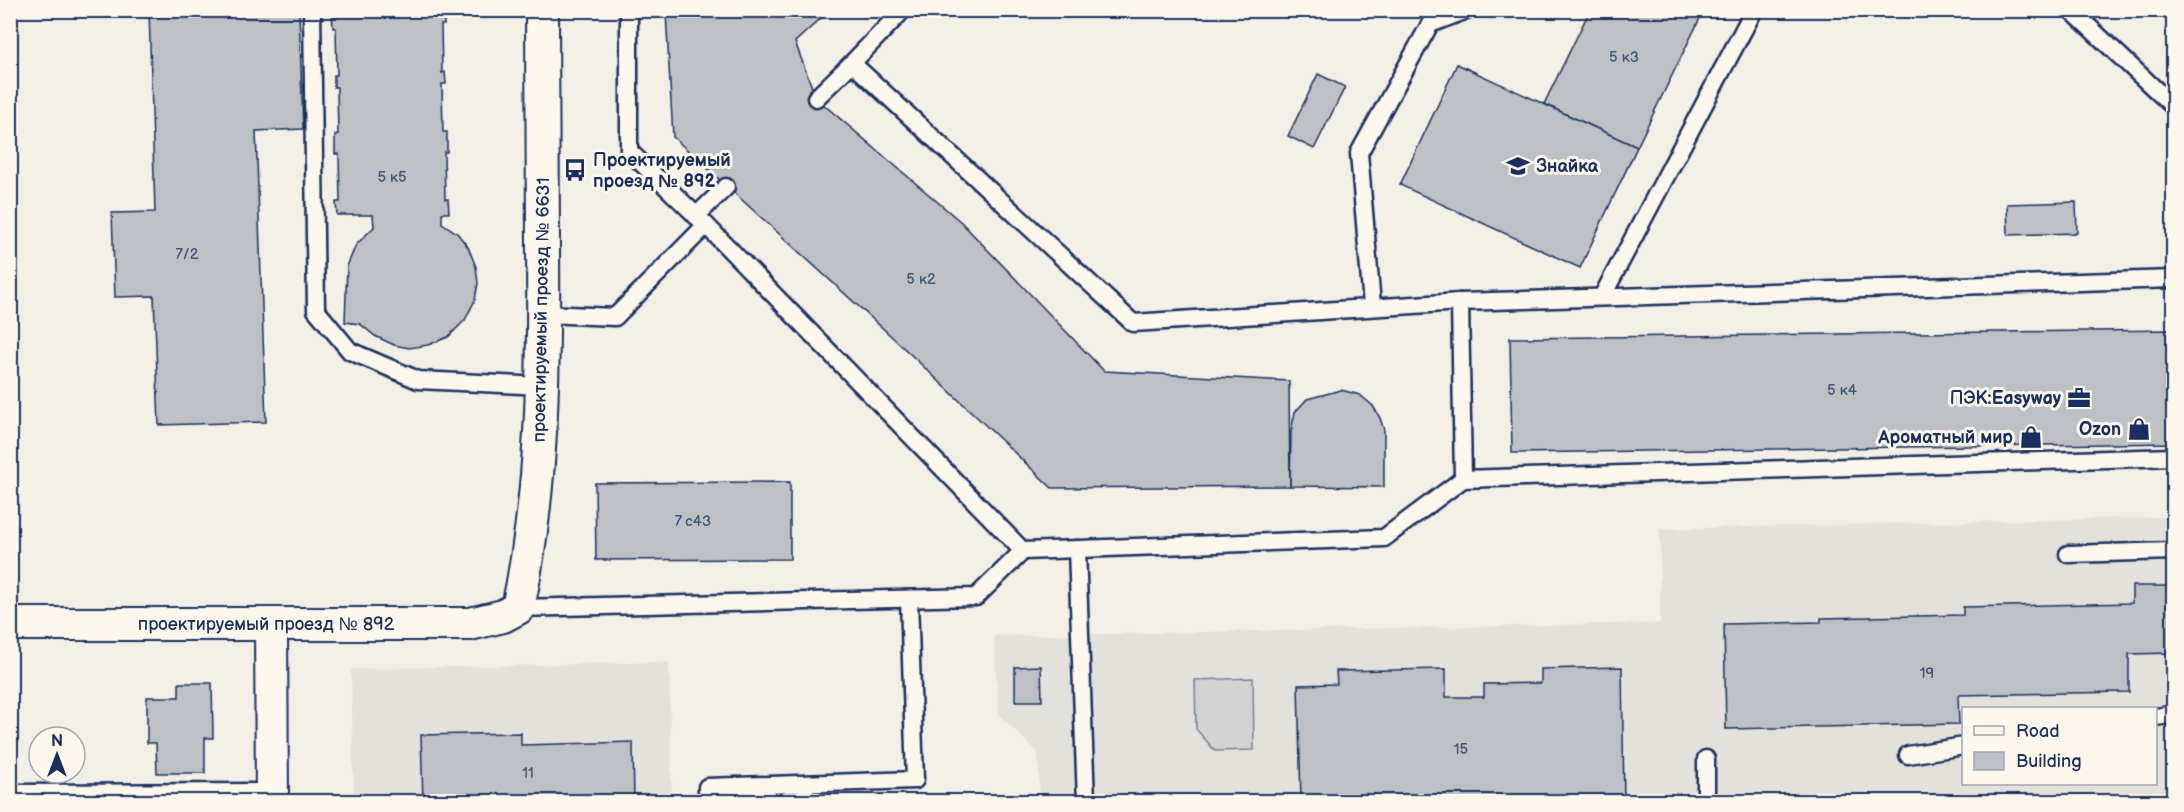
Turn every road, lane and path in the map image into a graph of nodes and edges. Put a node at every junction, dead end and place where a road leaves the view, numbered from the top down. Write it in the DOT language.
graph roads {
  1 [pos="312,10"];
  2 [pos="542,10"];
  3 [pos="629,10"];
  4 [pos="903,10"];
  5 [pos="1467,10"];
  6 [pos="1754,10"];
  7 [pos="2071,10"];
  8 [pos="852,63"];
  9 [pos="816,98"];
  10 [pos="2174,107"];
  11 [pos="726,187"];
  12 [pos="701,220"];
  13 [pos="2174,279"];
  14 [pos="1602,297"];
  15 [pos="1460,302"];
  16 [pos="1372,305"];
  17 [pos="544,314"];
  18 [pos="542,386"];
  19 [pos="2174,457"];
  20 [pos="1463,479"];
  21 [pos="1077,549"];
  22 [pos="1023,551"];
  23 [pos="2174,551"];
  24 [pos="2068,554"];
  25 [pos="909,599"];
  26 [pos="518,608"];
  27 [pos="10,624"];
  28 [pos="271,624"];
  29 [pos="2174,714"];
  30 [pos="2157,717"];
  31 [pos="1962,746"];
  32 [pos="1908,755"];
  33 [pos="1706,759"];
  34 [pos="10,793"];
  35 [pos="272,797"];
  36 [pos="2174,800"];
  37 [pos="707,801"];
  38 [pos="1086,801"];
  39 [pos="1706,801"];
  40 [pos="2168,801"];
  1 -- 18 [label="lane"];
  2 -- 17 [label="street, проектируемый проезд № 6631"];
  3 -- 12 [label="lane"];
  4 -- 8 [label="lane"];
  5 -- 16 [label="lane"];
  6 -- 14 [label="lane"];
  7 -- 10 [label="lane"];
  8 -- 9 [label="lane"];
  8 -- 16 [label="lane"];
  11 -- 12 [label="lane"];
  12 -- 17 [label="lane"];
  12 -- 22 [label="lane"];
  13 -- 14 [label="lane"];
  14 -- 15 [label="lane"];
  15 -- 16 [label="lane"];
  15 -- 20 [label="lane"];
  17 -- 18 [label="street, проектируемый проезд № 6631"];
  18 -- 26 [label="street, проектируемый проезд № 6631"];
  19 -- 20 [label="lane"];
  20 -- 21 [label="lane"];
  21 -- 22 [label="lane"];
  21 -- 38 [label="lane"];
  22 -- 25 [label="lane"];
  23 -- 24 [label="lane"];
  25 -- 26 [label="lane"];
  25 -- 37 [label="lane"];
  26 -- 28 [label="street, проектируемый проезд № 892"];
  27 -- 28 [label="street, проектируемый проезд № 892"];
  28 -- 35 [label="street"];
  29 -- 30 [label="lane"];
  31 -- 32 [label="lane"];
  33 -- 39 [label="lane"];
  34 -- 35 [label="lane"];
  36 -- 40 [label="lane"];
}
